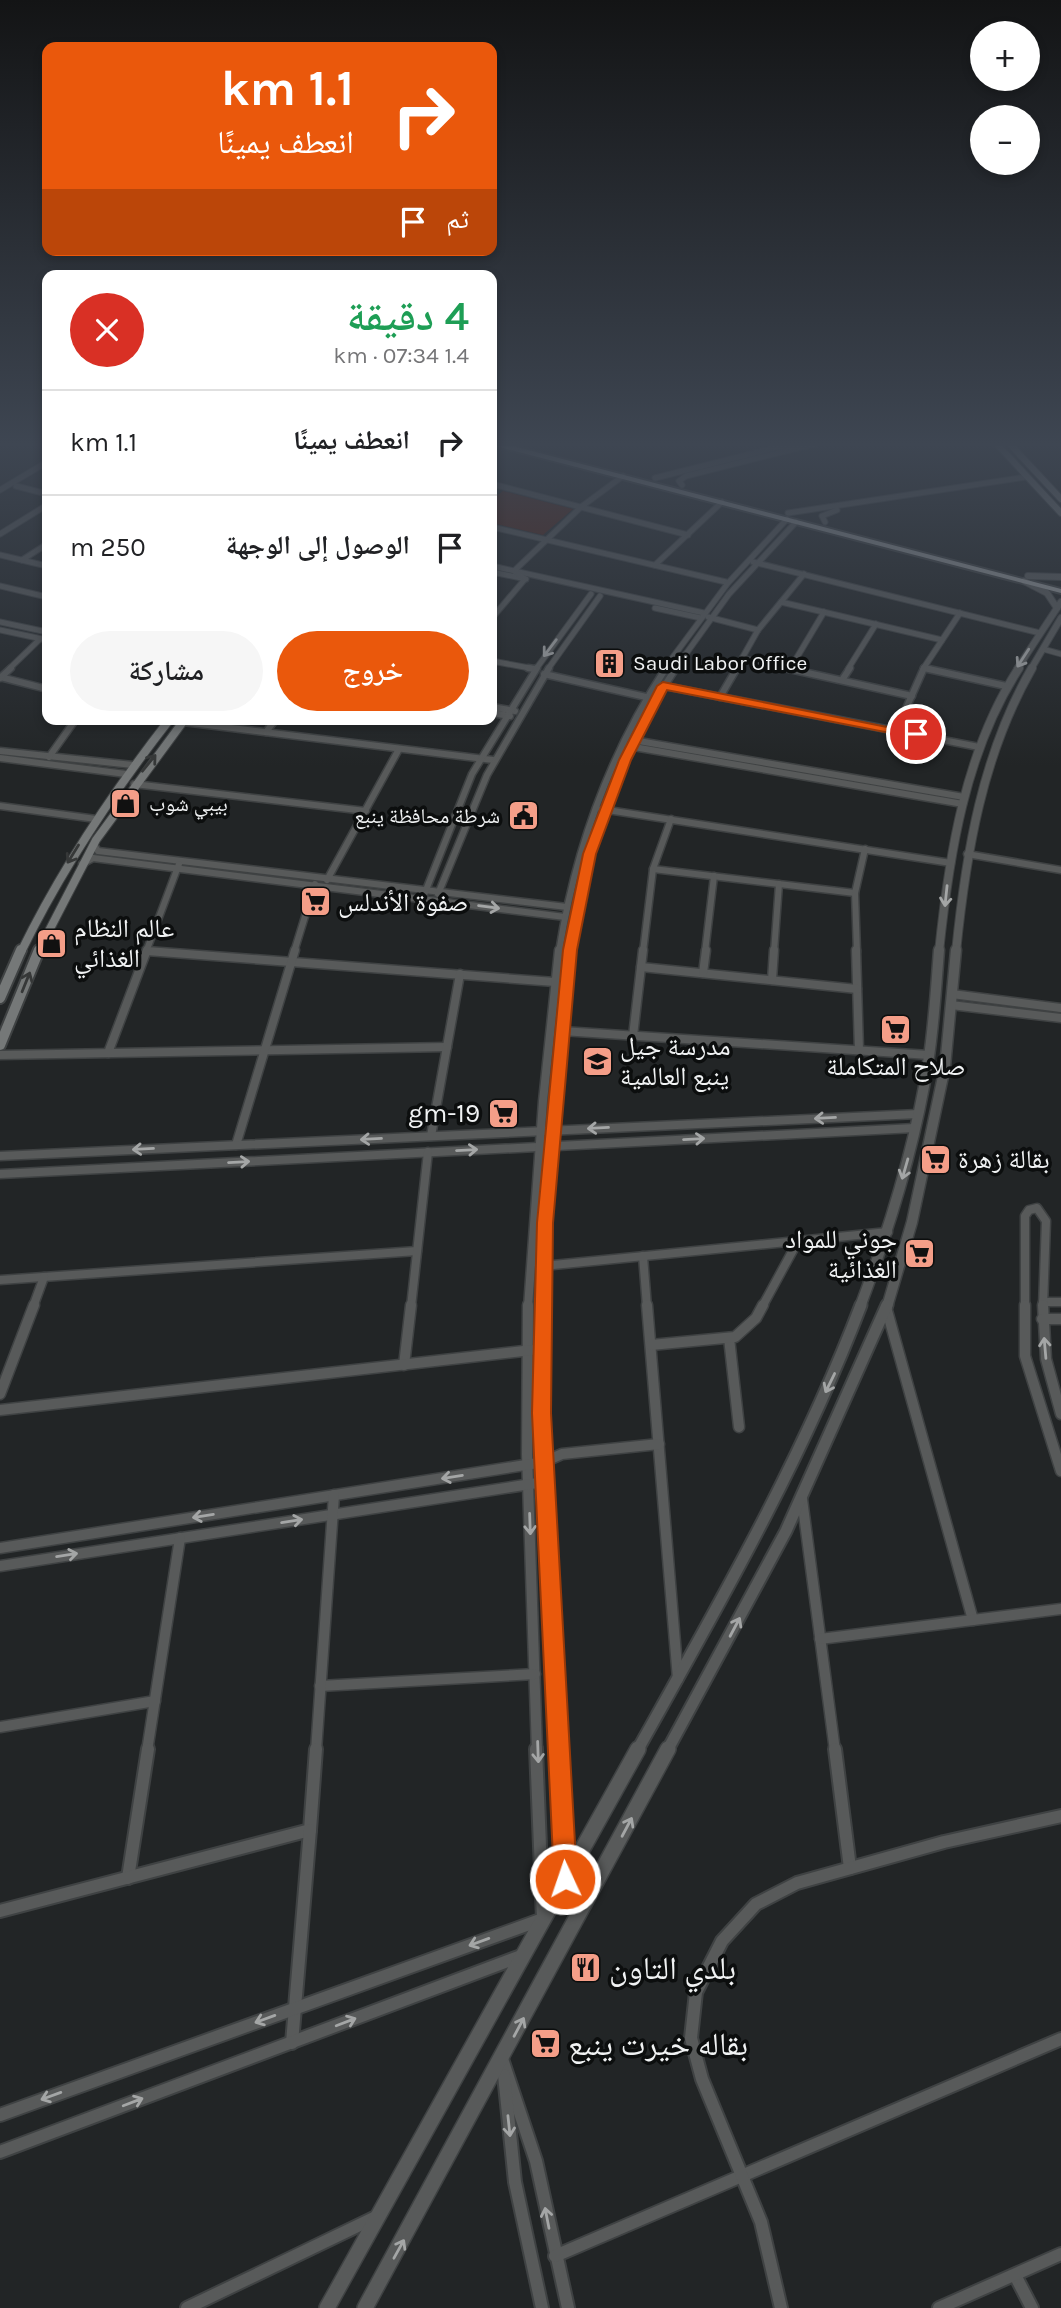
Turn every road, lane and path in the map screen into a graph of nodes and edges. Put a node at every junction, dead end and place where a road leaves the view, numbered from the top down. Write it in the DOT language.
graph roads {
  1 [pos="37,551"];
  2 [pos="534,551"];
  3 [pos="592,551"];
  4 [pos="671,551"];
  5 [pos="761,551"];
  6 [pos="917,551"];
  7 [pos="926,551"];
  8 [pos="0,555"];
  9 [pos="22,560"];
  10 [pos="751,561"];
  11 [pos="42,565"];
  12 [pos="655,565"];
  13 [pos="497,567"];
  14 [pos="514,571"];
  15 [pos="497,573"];
  16 [pos="804,574"];
  17 [pos="1061,576"];
  18 [pos="525,579"];
  19 [pos="1026,579"];
  20 [pos="726,582"];
  21 [pos="1061,585"];
  22 [pos="0,586"];
  23 [pos="1061,591"];
  24 [pos="591,594"];
  25 [pos="42,596"];
  26 [pos="600,596"];
  27 [pos="781,602"];
  28 [pos="1060,609"];
  29 [pos="497,610"];
  30 [pos="824,612"];
  31 [pos="960,613"];
  32 [pos="705,616"];
  33 [pos="0,622"];
  34 [pos="876,624"];
  35 [pos="0,630"];
  36 [pos="758,630"];
  37 [pos="42,631"];
  38 [pos="1040,633"];
  39 [pos="42,639"];
  40 [pos="942,640"];
  41 [pos="42,641"];
  42 [pos="1043,649"];
  43 [pos="1061,654"];
  44 [pos="742,658"];
  45 [pos="497,662"];
  46 [pos="790,668"];
  47 [pos="924,668"];
  48 [pos="535,669"];
  49 [pos="544,674"];
  50 [pos="0,677"];
  51 [pos="842,680"];
  52 [pos="659,685"];
  53 [pos="1006,686"];
  54 [pos="42,688"];
  55 [pos="912,696"];
  56 [pos="646,697"];
  57 [pos="720,697"];
  58 [pos="497,709"];
  59 [pos="508,712"];
  60 [pos="497,713"];
  61 [pos="519,714"];
  62 [pos="72,725"];
  63 [pos="165,725"];
  64 [pos="180,725"];
  65 [pos="218,725"];
  66 [pos="271,725"];
  67 [pos="896,731"];
  68 [pos="266,732"];
  69 [pos="623,742"];
  70 [pos="633,743"];
  71 [pos="979,747"];
  72 [pos="399,749"];
  73 [pos="0,751"];
  74 [pos="48,757"];
  75 [pos="0,758"];
  76 [pos="480,759"];
  77 [pos="493,760"];
  78 [pos="133,765"];
  79 [pos="126,774"];
  80 [pos="134,784"];
  81 [pos="964,800"];
  82 [pos="0,806"];
  83 [pos="594,808"];
  84 [pos="605,809"];
  85 [pos="366,811"];
  86 [pos="96,819"];
  87 [pos="671,819"];
  88 [pos="94,845"];
  89 [pos="865,849"];
  90 [pos="967,854"];
  91 [pos="951,863"];
  92 [pos="82,864"];
  93 [pos="179,865"];
  94 [pos="653,869"];
  95 [pos="1061,870"];
  96 [pos="714,876"];
  97 [pos="330,879"];
  98 [pos="779,884"];
  99 [pos="312,885"];
  100 [pos="426,891"];
  101 [pos="438,892"];
  102 [pos="855,893"];
  103 [pos="423,899"];
  104 [pos="436,901"];
  105 [pos="566,912"];
  106 [pos="147,951"];
  107 [pos="290,962"];
  108 [pos="641,967"];
  109 [pos="703,973"];
  110 [pos="460,975"];
  111 [pos="772,980"];
  112 [pos="555,982"];
  113 [pos="857,989"];
  114 [pos="0,998"];
  115 [pos="952,1000"];
  116 [pos="1061,1008"];
  117 [pos="1061,1018"];
  118 [pos="562,1031"];
  119 [pos="633,1036"];
  120 [pos="0,1045"];
  121 [pos="447,1048"];
  122 [pos="264,1050"];
  123 [pos="859,1050"];
  124 [pos="108,1053"];
  125 [pos="0,1055"];
  126 [pos="929,1055"];
  127 [pos="918,1114"];
  128 [pos="915,1128"];
  129 [pos="553,1130"];
  130 [pos="541,1131"];
  131 [pos="431,1136"];
  132 [pos="236,1145"];
  133 [pos="552,1146"];
  134 [pos="539,1147"];
  135 [pos="428,1152"];
  136 [pos="0,1156"];
  137 [pos="0,1174"];
  138 [pos="888,1232"];
  139 [pos="798,1241"];
  140 [pos="417,1251"];
  141 [pos="643,1256"];
  142 [pos="543,1266"];
  143 [pos="44,1277"];
  144 [pos="0,1280"];
  145 [pos="1043,1302"];
  146 [pos="1061,1302"];
  147 [pos="886,1307"];
  148 [pos="1042,1319"];
  149 [pos="1061,1319"];
  150 [pos="729,1338"];
  151 [pos="651,1345"];
  152 [pos="541,1349"];
  153 [pos="527,1351"];
  154 [pos="404,1365"];
  155 [pos="0,1394"];
  156 [pos="0,1410"];
  157 [pos="1061,1414"];
  158 [pos="739,1427"];
  159 [pos="659,1444"];
  160 [pos="544,1462"];
  161 [pos="528,1465"];
  162 [pos="1061,1471"];
  163 [pos="544,1482"];
  164 [pos="529,1485"];
  165 [pos="334,1495"];
  166 [pos="802,1498"];
  167 [pos="332,1515"];
  168 [pos="180,1538"];
  169 [pos="0,1548"];
  170 [pos="0,1566"];
  171 [pos="1061,1609"];
  172 [pos="973,1620"];
  173 [pos="820,1639"];
  174 [pos="535,1674"];
  175 [pos="678,1679"];
  176 [pos="320,1686"];
  177 [pos="155,1701"];
  178 [pos="0,1727"];
  179 [pos="1061,1816"];
  180 [pos="310,1830"];
  181 [pos="850,1868"];
  182 [pos="128,1878"];
  183 [pos="565,1879"];
  184 [pos="0,1912"];
  185 [pos="543,1919"];
  186 [pos="523,1956"];
  187 [pos="295,2009"];
  188 [pos="1061,2039"];
  189 [pos="292,2043"];
  190 [pos="502,2059"];
  191 [pos="0,2115"];
  192 [pos="0,2152"];
  193 [pos="742,2176"];
  194 [pos="377,2216"];
  195 [pos="1061,2254"];
  196 [pos="555,2256"];
  197 [pos="1015,2275"];
  198 [pos="187,2308"];
  199 [pos="327,2308"];
  200 [pos="365,2308"];
  201 [pos="542,2308"];
  202 [pos="568,2308"];
  203 [pos="782,2308"];
  204 [pos="939,2308"];
  205 [pos="1032,2308"];
  1 -- 9 [label="street"];
  2 -- 14 [label="street"];
  3 -- 12 [label="street"];
  4 -- 12 [label="street"];
  5 -- 10 [label="street"];
  6 -- 19 [label="highway"];
  7 -- 19 [label="highway"];
  8 -- 9 [label="street"];
  9 -- 11 [label="street"];
  10 -- 16 [label="street"];
  10 -- 20 [label="street"];
  10 -- 32 [label="street"];
  12 -- 20 [label="street"];
  13 -- 14 [label="street"];
  14 -- 18 [label="street"];
  14 -- 32 [label="street"];
  15 -- 18 [label="street"];
  16 -- 27 [label="street"];
  16 -- 31 [label="street"];
  17 -- 19 [label="street"];
  18 -- 24 [label="street"];
  18 -- 29 [label="street"];
  19 -- 21 [label="highway"];
  19 -- 23 [label="highway"];
  19 -- 28 [label="street"];
  20 -- 32 [label="street"];
  22 -- 25 [label="street"];
  24 -- 26 [label="street"];
  24 -- 48 [label="street, one-way"];
  26 -- 32 [label="street"];
  26 -- 49 [label="street"];
  27 -- 30 [label="street"];
  27 -- 36 [label="street"];
  28 -- 38 [label="street"];
  28 -- 42 [label="street"];
  30 -- 34 [label="street"];
  30 -- 46 [label="street"];
  31 -- 38 [label="street"];
  31 -- 40 [label="street"];
  32 -- 36 [label="street"];
  32 -- 52 [label="street"];
  33 -- 37 [label="street"];
  34 -- 40 [label="street"];
  34 -- 51 [label="street"];
  35 -- 39 [label="street"];
  36 -- 44 [label="street"];
  38 -- 53 [label="street, one-way"];
  40 -- 47 [label="street"];
  41 -- 50 [label="street"];
  42 -- 43 [label="street"];
  42 -- 90 [label="street"];
  44 -- 46 [label="street"];
  44 -- 57 [label="street"];
  45 -- 48 [label="street"];
  46 -- 51 [label="street"];
  47 -- 53 [label="street"];
  47 -- 55 [label="street"];
  48 -- 59 [label="street"];
  49 -- 56 [label="street"];
  49 -- 61 [label="street"];
  50 -- 54 [label="street"];
  51 -- 55 [label="street"];
  52 -- 56 [label="street"];
  52 -- 57 [label="street"];
  52 -- 70 [label="street"];
  53 -- 71 [label="street"];
  55 -- 67 [label="street"];
  56 -- 69 [label="street"];
  57 -- 67 [label="street"];
  58 -- 59 [label="street"];
  59 -- 60 [label="street"];
  59 -- 61 [label="street"];
  59 -- 76 [label="street"];
  61 -- 77 [label="street"];
  62 -- 74 [label="street"];
  63 -- 78 [label="main road"];
  80 -- 64 [label="main road, one-way"];
  65 -- 68 [label="street"];
  66 -- 68 [label="street"];
  67 -- 71 [label="street"];
  68 -- 72 [label="street"];
  69 -- 70 [label="street"];
  69 -- 83 [label="street"];
  70 -- 81 [label="street"];
  70 -- 84 [label="street"];
  71 -- 81 [label="street"];
  72 -- 76 [label="street"];
  72 -- 85 [label="street"];
  73 -- 74 [label="street"];
  74 -- 78 [label="street"];
  75 -- 79 [label="street"];
  76 -- 77 [label="street"];
  76 -- 100 [label="street"];
  77 -- 101 [label="street"];
  78 -- 79 [label="main road"];
  79 -- 86 [label="main road"];
  80 -- 85 [label="street"];
  80 -- 88 [label="main road"];
  81 -- 91 [label="street"];
  82 -- 86 [label="street"];
  83 -- 84 [label="street"];
  83 -- 105 [label="street"];
  84 -- 87 [label="street"];
  84 -- 118 [label="street"];
  85 -- 97 [label="street"];
  86 -- 114 [label="main road, one-way"];
  87 -- 89 [label="street"];
  87 -- 94 [label="street"];
  88 -- 92 [label="main road"];
  88 -- 93 [label="street"];
  89 -- 91 [label="street"];
  89 -- 102 [label="street"];
  90 -- 95 [label="street"];
  90 -- 115 [label="street"];
  91 -- 126 [label="street, one-way"];
  92 -- 93 [label="street"];
  120 -- 92 [label="main road, one-way"];
  93 -- 97 [label="street"];
  93 -- 99 [label="street"];
  93 -- 106 [label="street"];
  94 -- 96 [label="street"];
  94 -- 108 [label="street"];
  96 -- 98 [label="street"];
  96 -- 109 [label="street"];
  97 -- 99 [label="street"];
  97 -- 100 [label="street"];
  98 -- 102 [label="street"];
  98 -- 111 [label="street"];
  99 -- 103 [label="street"];
  99 -- 107 [label="street"];
  100 -- 101 [label="street"];
  100 -- 103 [label="street"];
  101 -- 104 [label="street"];
  101 -- 105 [label="street"];
  102 -- 113 [label="street"];
  103 -- 104 [label="street"];
  104 -- 105 [label="street, one-way"];
  105 -- 112 [label="street"];
  106 -- 107 [label="street"];
  106 -- 124 [label="street"];
  107 -- 110 [label="street"];
  107 -- 122 [label="street"];
  108 -- 109 [label="street"];
  108 -- 119 [label="street"];
  109 -- 111 [label="street"];
  110 -- 112 [label="street"];
  110 -- 121 [label="street"];
  111 -- 113 [label="street"];
  112 -- 130 [label="street"];
  113 -- 123 [label="street"];
  115 -- 116 [label="street"];
  115 -- 117 [label="street"];
  115 -- 147 [label="street"];
  118 -- 119 [label="street"];
  118 -- 129 [label="street"];
  119 -- 123 [label="street"];
  121 -- 122 [label="street"];
  121 -- 131 [label="street"];
  122 -- 124 [label="street"];
  122 -- 132 [label="street"];
  123 -- 126 [label="street"];
  124 -- 125 [label="street"];
  126 -- 127 [label="street"];
  127 -- 128 [label="street"];
  127 -- 129 [label="street, one-way"];
  133 -- 128 [label="street, one-way"];
  128 -- 138 [label="street, one-way"];
  129 -- 130 [label="street"];
  129 -- 133 [label="street"];
  130 -- 131 [label="street"];
  130 -- 134 [label="street"];
  131 -- 132 [label="street, one-way"];
  132 -- 136 [label="street, one-way"];
  133 -- 134 [label="street"];
  133 -- 142 [label="street"];
  135 -- 134 [label="street, one-way"];
  134 -- 153 [label="street"];
  137 -- 135 [label="street, one-way"];
  135 -- 140 [label="street"];
  138 -- 139 [label="street"];
  138 -- 175 [label="street, one-way"];
  139 -- 141 [label="street"];
  139 -- 150 [label="street"];
  140 -- 143 [label="street"];
  140 -- 154 [label="street"];
  141 -- 142 [label="street"];
  141 -- 151 [label="street"];
  142 -- 152 [label="street"];
  143 -- 144 [label="street"];
  143 -- 155 [label="street"];
  145 -- 146 [label="street"];
  145 -- 148 [label="street"];
  145 -- 162 [label="street"];
  147 -- 166 [label="street"];
  147 -- 172 [label="street"];
  148 -- 149 [label="street"];
  157 -- 148 [label="street, one-way"];
  150 -- 151 [label="street"];
  150 -- 158 [label="street"];
  151 -- 159 [label="street"];
  152 -- 153 [label="street"];
  152 -- 160 [label="street"];
  153 -- 154 [label="street"];
  153 -- 161 [label="street"];
  154 -- 156 [label="street"];
  159 -- 160 [label="street"];
  159 -- 175 [label="street"];
  160 -- 161 [label="street"];
  160 -- 163 [label="street"];
  161 -- 164 [label="street"];
  161 -- 165 [label="street, one-way"];
  163 -- 164 [label="street"];
  163 -- 183 [label="street"];
  164 -- 167 [label="street"];
  164 -- 174 [label="street, one-way"];
  165 -- 167 [label="street"];
  165 -- 169 [label="street, one-way"];
  166 -- 173 [label="street"];
  190 -- 166 [label="street, one-way"];
  168 -- 167 [label="street, one-way"];
  167 -- 176 [label="street"];
  170 -- 168 [label="street, one-way"];
  168 -- 177 [label="street"];
  171 -- 172 [label="street"];
  172 -- 173 [label="street"];
  173 -- 181 [label="street"];
  174 -- 176 [label="street"];
  174 -- 185 [label="street, one-way"];
  175 -- 183 [label="street"];
  176 -- 180 [label="street"];
  177 -- 178 [label="street"];
  177 -- 182 [label="street"];
  179 -- 181 [label="street"];
  180 -- 182 [label="street"];
  180 -- 187 [label="street"];
  181 -- 193 [label="street"];
  182 -- 184 [label="street"];
  183 -- 185 [label="street"];
  185 -- 186 [label="street"];
  185 -- 187 [label="street, one-way"];
  189 -- 186 [label="street, one-way"];
  186 -- 194 [label="street"];
  187 -- 189 [label="street"];
  187 -- 191 [label="street, one-way"];
  188 -- 193 [label="street"];
  192 -- 189 [label="street, one-way"];
  196 -- 190 [label="street, one-way"];
  200 -- 190 [label="street, one-way"];
  190 -- 201 [label="street, one-way"];
  193 -- 196 [label="street"];
  193 -- 203 [label="street"];
  194 -- 198 [label="street"];
  194 -- 199 [label="street"];
  195 -- 197 [label="street"];
  196 -- 202 [label="street"];
  197 -- 204 [label="street"];
  197 -- 205 [label="street"];
}
